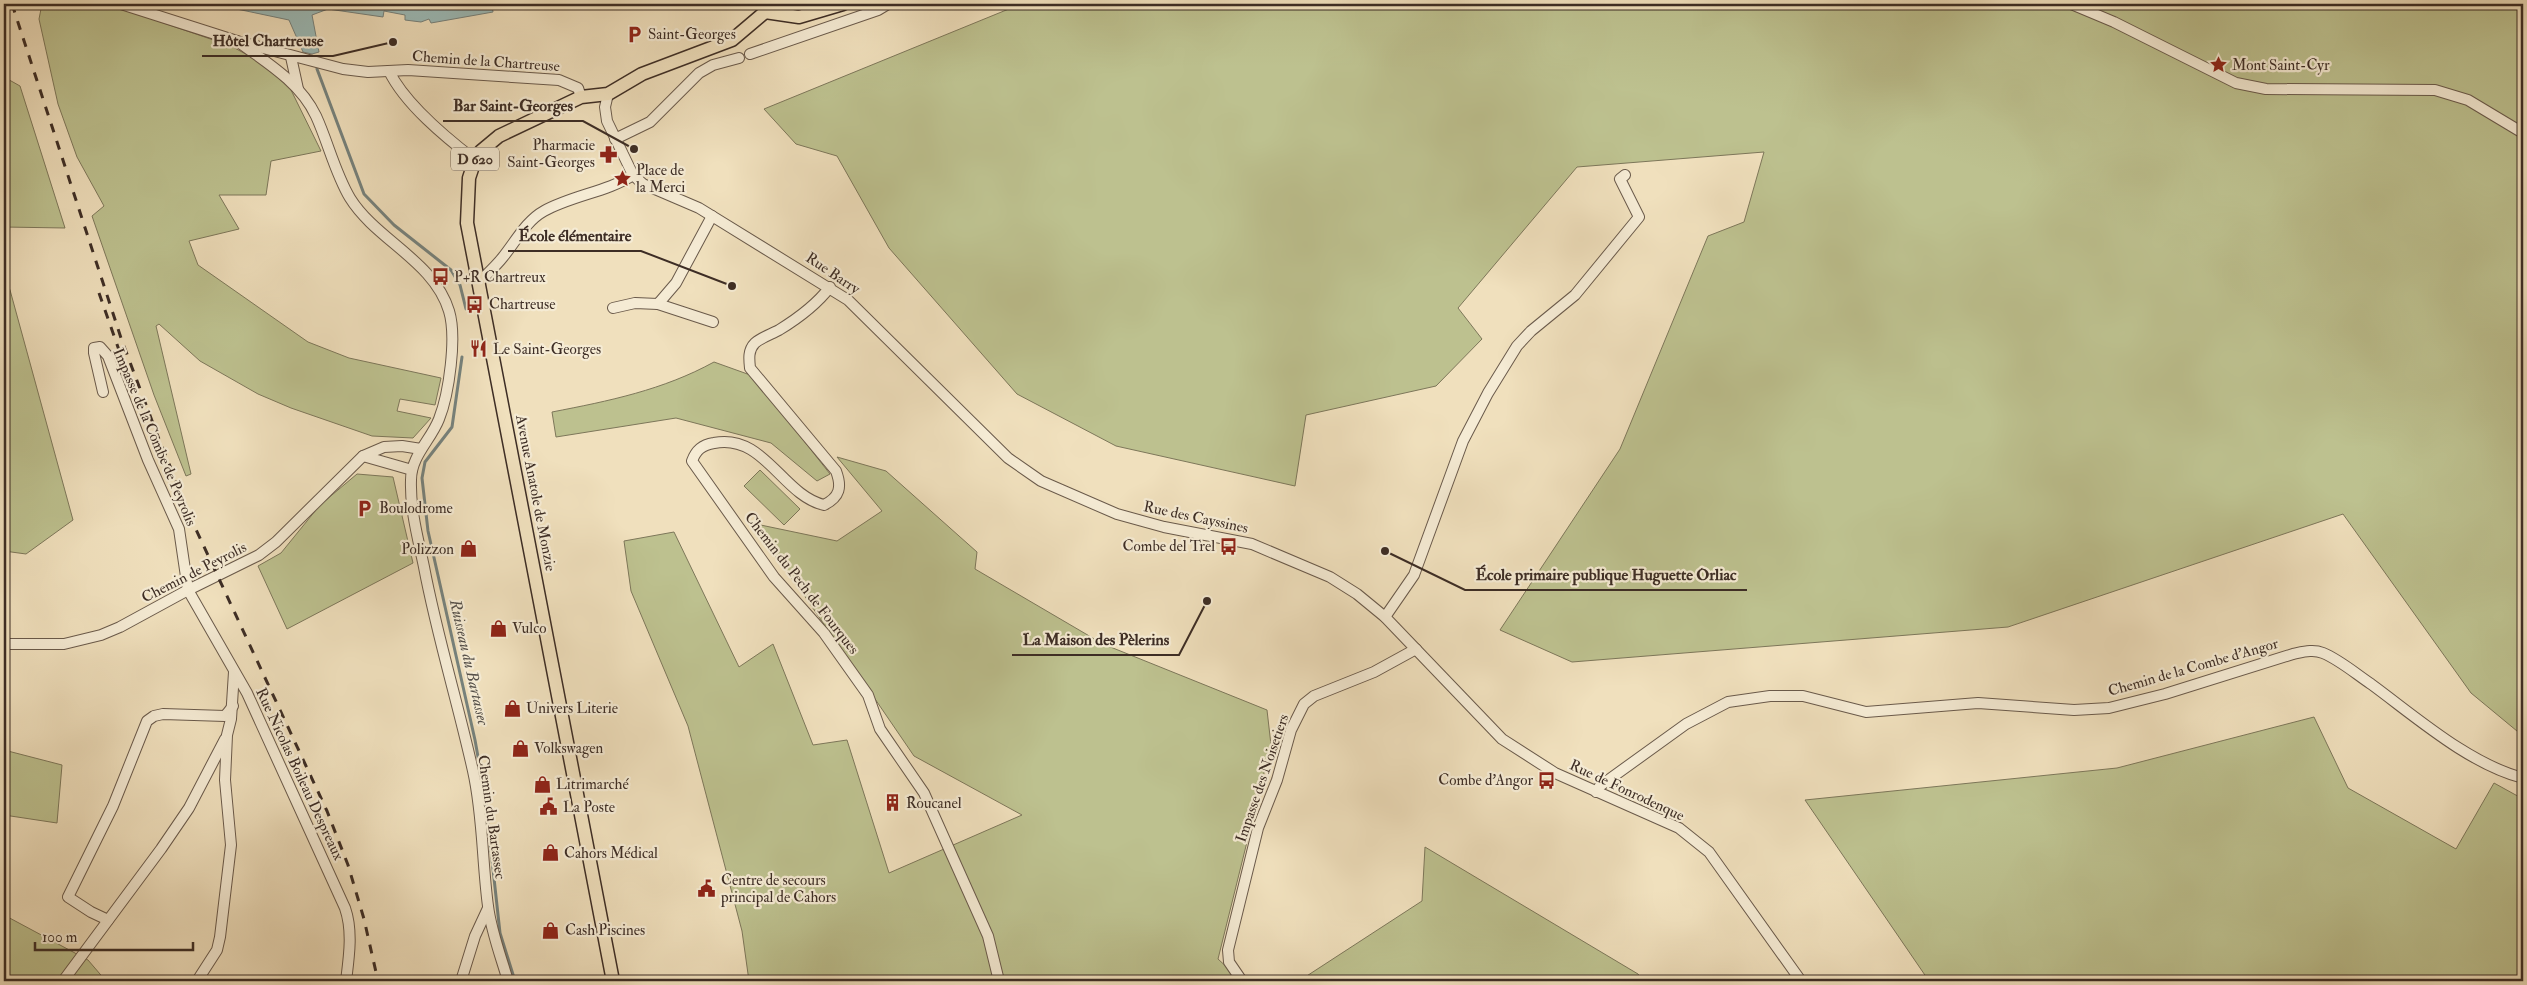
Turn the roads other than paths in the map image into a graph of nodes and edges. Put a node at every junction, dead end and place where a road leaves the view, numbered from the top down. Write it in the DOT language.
graph roads {
  1 [pos="121,4"];
  2 [pos="843,4"];
  3 [pos="888,4"];
  4 [pos="2071,4"];
  5 [pos="765,8"];
  6 [pos="237,42"];
  7 [pos="291,56"];
  8 [pos="388,71"];
  9 [pos="281,73"];
  10 [pos="298,90"];
  11 [pos="608,94"];
  12 [pos="581,97"];
  13 [pos="2523,133"];
  14 [pos="615,139"];
  15 [pos="475,160"];
  16 [pos="633,174"];
  17 [pos="1625,176"];
  18 [pos="712,216"];
  19 [pos="479,282"];
  20 [pos="830,287"];
  21 [pos="658,304"];
  22 [pos="613,308"];
  23 [pos="713,322"];
  24 [pos="103,392"];
  25 [pos="967,419"];
  26 [pos="422,449"];
  27 [pos="363,456"];
  28 [pos="412,470"];
  29 [pos="188,590"];
  30 [pos="1385,617"];
  31 [pos="4,644"];
  32 [pos="1416,649"];
  33 [pos="234,671"];
  34 [pos="233,706"];
  35 [pos="227,736"];
  36 [pos="2523,778"];
  37 [pos="1596,792"];
  38 [pos="488,908"];
  39 [pos="108,920"];
  40 [pos="62,981"];
  41 [pos="197,981"];
  42 [pos="346,981"];
  43 [pos="461,981"];
  44 [pos="508,981"];
  45 [pos="614,981"];
  46 [pos="999,981"];
  47 [pos="1242,981"];
  48 [pos="1801,981"];
  1 -- 6 [label="street, Chemin de la Chartreuse"];
  2 -- 5 [label="main road"];
  3 -- 14 [label="street"];
  4 -- 13 [label="street"];
  5 -- 11 [label="main road, D 620"];
  6 -- 7 [label="street, Chemin de la Chartreuse"];
  6 -- 9 [label="street, Chemin du Bartassec"];
  7 -- 8 [label="street, Chemin de la Chartreuse"];
  7 -- 9 [label="street"];
  7 -- 10 [label="street, Chemin du Bartassec"];
  8 -- 12 [label="street, Chemin de la Chartreuse"];
  8 -- 15 [label="street"];
  9 -- 10 [label="street, Chemin du Bartassec"];
  10 -- 26 [label="street, Chemin du Bartassec"];
  11 -- 12 [label="main road, Avenue Anatole de Monzie / D 620"];
  11 -- 14 [label="street"];
  12 -- 15 [label="main road, Avenue Anatole de Monzie / D 620"];
  14 -- 16 [label="street"];
  15 -- 19 [label="main road, Avenue Anatole de Monzie / D 620"];
  16 -- 18 [label="street, Rue Barry"];
  16 -- 19 [label="street"];
  17 -- 30 [label="street"];
  18 -- 20 [label="street, Rue Barry"];
  18 -- 21 [label="street"];
  19 -- 45 [label="main road, Avenue Anatole de Monzie / D 620"];
  20 -- 25 [label="street, Rue Barry"];
  20 -- 46 [label="street, Chemin du Pech de Fourques"];
  21 -- 22 [label="street"];
  21 -- 23 [label="street"];
  24 -- 29 [label="street, Impasse de la Combe de Peyrolis"];
  25 -- 30 [label="street, Rue des Cayssines"];
  26 -- 27 [label="street, Chemin de Peyrolis"];
  26 -- 28 [label="street, Chemin du Bartassec"];
  27 -- 28 [label="street"];
  27 -- 29 [label="street, Chemin de Peyrolis"];
  28 -- 38 [label="street, Chemin du Bartassec"];
  29 -- 31 [label="street, Chemin de Peyrolis"];
  29 -- 33 [label="street, Rue Nicolas Boileau Despreaux"];
  30 -- 32 [label="street, Rue des Cayssines"];
  32 -- 37 [label="street, Rue de Fonrodenque"];
  32 -- 47 [label="street, Impasse des Noisetiers"];
  33 -- 34 [label="street"];
  33 -- 42 [label="street, Rue Nicolas Boileau Despreaux"];
  34 -- 35 [label="street"];
  34 -- 39 [label="street"];
  35 -- 39 [label="street"];
  35 -- 41 [label="street"];
  36 -- 37 [label="street, Chemin de la Combe d'Angor"];
  37 -- 48 [label="street, Rue de Fonrodenque"];
  38 -- 43 [label="street"];
  38 -- 44 [label="street, Chemin du Bartassec"];
  39 -- 40 [label="street"];
}
